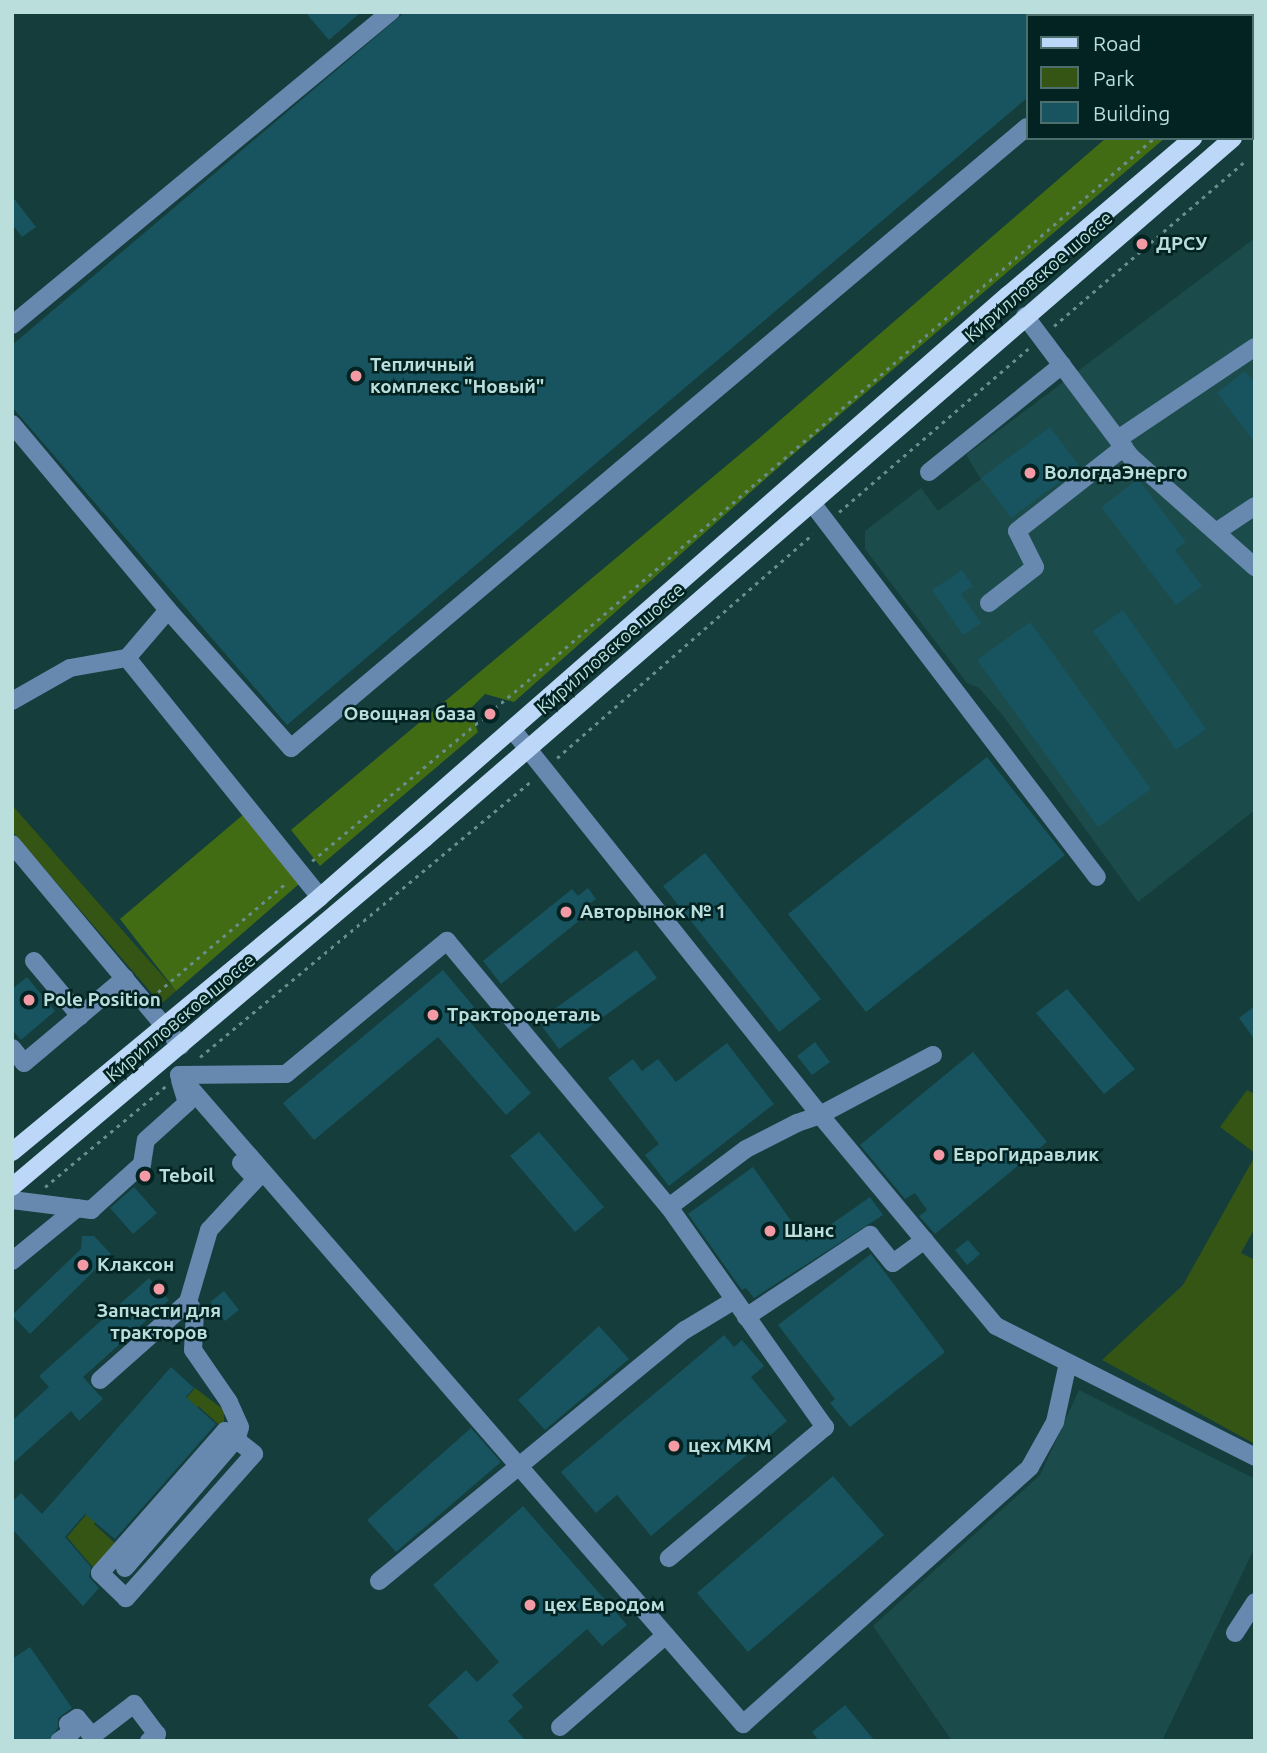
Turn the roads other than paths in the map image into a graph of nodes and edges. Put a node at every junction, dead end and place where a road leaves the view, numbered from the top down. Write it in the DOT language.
graph roads {
  1 [pos="391,12"];
  2 [pos="1026,128"];
  3 [pos="1191,140"];
  4 [pos="1231,140"];
  5 [pos="1025,316"];
  6 [pos="12,325"];
  7 [pos="1255,347"];
  8 [pos="1062,365"];
  9 [pos="12,424"];
  10 [pos="1121,443"];
  11 [pos="929,472"];
  12 [pos="812,503"];
  13 [pos="1255,506"];
  14 [pos="1216,532"];
  15 [pos="1255,567"];
  16 [pos="989,603"];
  17 [pos="168,610"];
  18 [pos="127,658"];
  19 [pos="12,701"];
  20 [pos="512,729"];
  21 [pos="529,748"];
  22 [pos="12,844"];
  23 [pos="1097,877"];
  24 [pos="320,897"];
  25 [pos="34,961"];
  26 [pos="125,978"];
  27 [pos="80,1016"];
  28 [pos="165,1026"];
  29 [pos="181,1046"];
  30 [pos="12,1048"];
  31 [pos="933,1055"];
  32 [pos="165,1059"];
  33 [pos="179,1075"];
  34 [pos="187,1103"];
  35 [pos="820,1115"];
  36 [pos="12,1152"];
  37 [pos="12,1187"];
  38 [pos="20,1200"];
  39 [pos="669,1207"];
  40 [pos="77,1208"];
  41 [pos="925,1240"];
  42 [pos="12,1261"];
  43 [pos="733,1301"];
  44 [pos="188,1303"];
  45 [pos="746,1317"];
  46 [pos="1068,1363"];
  47 [pos="100,1380"];
  48 [pos="237,1438"];
  49 [pos="1255,1457"];
  50 [pos="521,1465"];
  51 [pos="669,1558"];
  52 [pos="125,1568"];
  53 [pos="379,1581"];
  54 [pos="1255,1602"];
  55 [pos="1235,1633"];
  56 [pos="666,1634"];
  57 [pos="560,1727"];
  58 [pos="59,1741"];
  59 [pos="149,1741"];
  1 -- 6 [label="street"];
  2 -- 17 [label="street"];
  3 -- 20 [label="main road, Кирилловское шоссе"];
  4 -- 5 [label="main road, Кирилловское шоссе"];
  5 -- 8 [label="street"];
  5 -- 12 [label="main road, Кирилловское шоссе"];
  7 -- 10 [label="street"];
  8 -- 10 [label="street"];
  8 -- 11 [label="street"];
  9 -- 17 [label="street"];
  10 -- 14 [label="street"];
  10 -- 16 [label="street"];
  12 -- 21 [label="main road, Кирилловское шоссе"];
  12 -- 23 [label="street"];
  13 -- 14 [label="street"];
  14 -- 15 [label="street"];
  17 -- 18 [label="street"];
  18 -- 19 [label="street"];
  18 -- 24 [label="street"];
  20 -- 21 [label="street"];
  20 -- 24 [label="main road, Кирилловское шоссе"];
  21 -- 29 [label="main road, Кирилловское шоссе"];
  21 -- 35 [label="street"];
  22 -- 26 [label="street"];
  24 -- 28 [label="main road, Кирилловское шоссе"];
  25 -- 27 [label="street"];
  26 -- 27 [label="street"];
  26 -- 28 [label="street"];
  27 -- 30 [label="street"];
  28 -- 29 [label="street"];
  28 -- 36 [label="main road, Кирилловское шоссе"];
  29 -- 32 [label="main road, Кирилловское шоссе"];
  31 -- 35 [label="street"];
  32 -- 33 [label="street"];
  32 -- 37 [label="main road, Кирилловское шоссе"];
  33 -- 34 [label="street"];
  33 -- 39 [label="street"];
  33 -- 50 [label="street"];
  34 -- 40 [label="street"];
  34 -- 44 [label="street"];
  35 -- 39 [label="street"];
  35 -- 41 [label="street"];
  38 -- 40 [label="street"];
  39 -- 43 [label="street"];
  40 -- 42 [label="street"];
  41 -- 45 [label="street"];
  41 -- 46 [label="street"];
  43 -- 45 [label="street"];
  43 -- 50 [label="street"];
  44 -- 47 [label="street"];
  44 -- 48 [label="street"];
  45 -- 51 [label="street"];
  46 -- 49 [label="street"];
  46 -- 56 [label="street"];
  48 -- 48 [label="street"];
  48 -- 52 [label="street"];
  50 -- 53 [label="street"];
  50 -- 56 [label="street"];
  54 -- 55 [label="street"];
  56 -- 57 [label="street"];
  58 -- 59 [label="street"];
}
